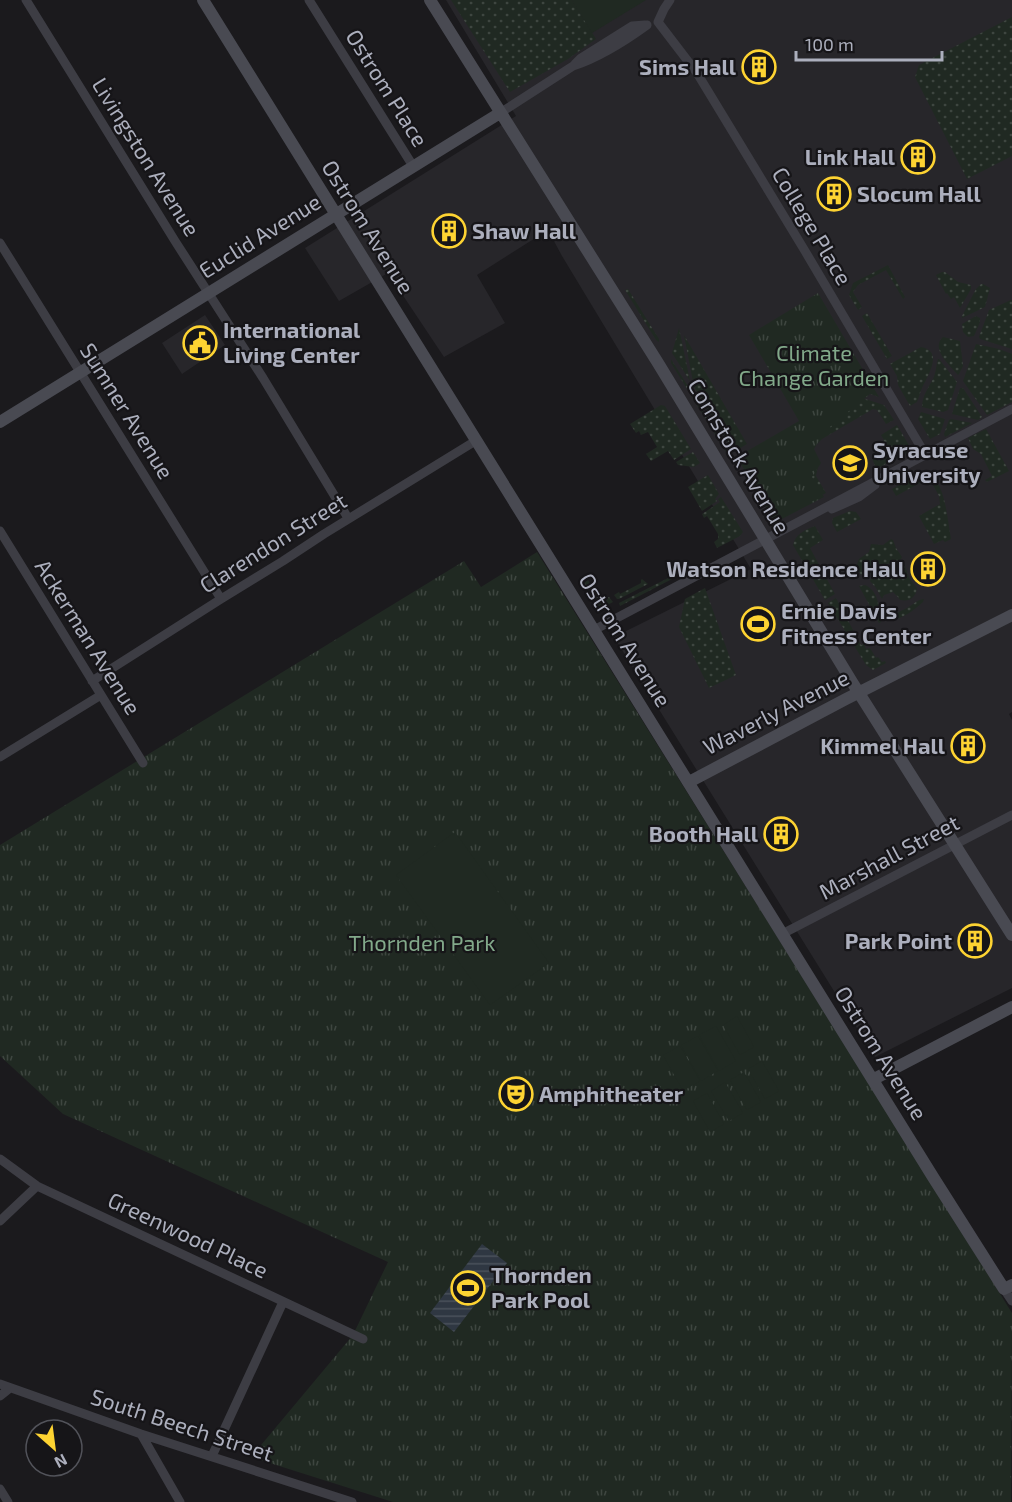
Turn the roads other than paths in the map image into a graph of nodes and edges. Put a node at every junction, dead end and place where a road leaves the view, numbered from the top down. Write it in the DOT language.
graph roads {
  1 [pos="26,0"];
  2 [pos="203,0"];
  3 [pos="309,0"];
  4 [pos="430,0"];
  5 [pos="670,0"];
  6 [pos="658,22"];
  7 [pos="500,113"];
  8 [pos="413,166"];
  9 [pos="335,214"];
  10 [pos="0,243"];
  11 [pos="208,294"];
  12 [pos="80,372"];
  13 [pos="1012,409"];
  14 [pos="0,422"];
  15 [pos="477,440"];
  16 [pos="925,454"];
  17 [pos="348,519"];
  18 [pos="0,531"];
  19 [pos="765,539"];
  20 [pos="220,599"];
  21 [pos="1012,615"];
  22 [pos="594,630"];
  23 [pos="92,681"];
  24 [pos="859,693"];
  25 [pos="101,695"];
  26 [pos="0,757"];
  27 [pos="143,764"];
  28 [pos="689,782"];
  29 [pos="1012,815"];
  30 [pos="955,844"];
  31 [pos="784,933"];
  32 [pos="1012,935"];
  33 [pos="1012,1007"];
  34 [pos="874,1079"];
  35 [pos="0,1159"];
  36 [pos="37,1186"];
  37 [pos="0,1221"];
  38 [pos="1008,1287"];
  39 [pos="1012,1301"];
  40 [pos="283,1302"];
  41 [pos="363,1339"];
  42 [pos="0,1384"];
  43 [pos="10,1388"];
  44 [pos="0,1396"];
  45 [pos="141,1434"];
  46 [pos="212,1456"];
  47 [pos="0,1489"];
  48 [pos="8,1502"];
  49 [pos="180,1502"];
  50 [pos="352,1502"];
  1 -- 11 [label="street, Livingston Avenue"];
  2 -- 9 [label="street, Ostrom Avenue"];
  3 -- 8 [label="street, Ostrom Place"];
  4 -- 7 [label="street, Comstock Avenue"];
  5 -- 6 [label="street"];
  6 -- 7 [label="street, Euclid Avenue"];
  6 -- 16 [label="street, College Place"];
  7 -- 8 [label="street, Euclid Avenue"];
  7 -- 19 [label="street, Comstock Avenue"];
  8 -- 9 [label="street, Euclid Avenue"];
  9 -- 11 [label="street, Euclid Avenue"];
  9 -- 15 [label="street, Ostrom Avenue"];
  10 -- 12 [label="street, Sumner Avenue"];
  11 -- 12 [label="street, Euclid Avenue"];
  11 -- 17 [label="street, Livingston Avenue"];
  12 -- 14 [label="street, Euclid Avenue"];
  12 -- 20 [label="street, Sumner Avenue"];
  13 -- 16 [label="street"];
  15 -- 17 [label="street, Clarendon Street"];
  15 -- 22 [label="street, Ostrom Avenue"];
  16 -- 19 [label="street"];
  17 -- 20 [label="street, Clarendon Street"];
  18 -- 23 [label="street, Ackerman Avenue"];
  19 -- 22 [label="street"];
  19 -- 24 [label="street, Comstock Avenue"];
  20 -- 23 [label="street, Clarendon Street"];
  21 -- 24 [label="street, Waverly Avenue"];
  22 -- 28 [label="street, Ostrom Avenue"];
  23 -- 25 [label="street, Ackerman Avenue"];
  24 -- 28 [label="street, Waverly Avenue"];
  24 -- 30 [label="street, Comstock Avenue"];
  25 -- 26 [label="street"];
  25 -- 27 [label="street, Ackerman Avenue"];
  28 -- 31 [label="street, Ostrom Avenue"];
  29 -- 30 [label="street, Marshall Street"];
  30 -- 31 [label="street, Marshall Street"];
  30 -- 32 [label="street, Comstock Avenue"];
  31 -- 34 [label="street, Ostrom Avenue"];
  33 -- 34 [label="street"];
  34 -- 38 [label="street, Ostrom Avenue"];
  35 -- 36 [label="street, Greenwood Place"];
  36 -- 37 [label="street"];
  36 -- 40 [label="street, Greenwood Place"];
  38 -- 39 [label="street, Ostrom Avenue"];
  40 -- 41 [label="street, Greenwood Place"];
  40 -- 46 [label="street"];
  42 -- 43 [label="street, South Beech Street"];
  43 -- 44 [label="street"];
  43 -- 45 [label="street, South Beech Street"];
  45 -- 46 [label="street, South Beech Street"];
  45 -- 49 [label="street"];
  46 -- 50 [label="street, South Beech Street"];
  47 -- 48 [label="street"];
}
